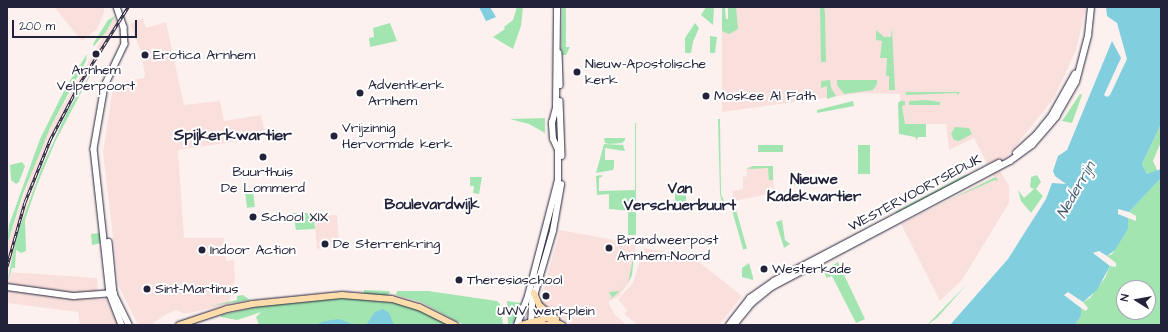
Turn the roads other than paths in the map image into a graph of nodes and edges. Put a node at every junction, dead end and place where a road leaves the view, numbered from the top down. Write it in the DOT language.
graph roads {
  1 [pos="117,7"];
  2 [pos="557,7"];
  3 [pos="560,7"];
  4 [pos="1091,7"];
  5 [pos="124,27"];
  6 [pos="130,37"];
  7 [pos="1084,54"];
  8 [pos="554,116"];
  9 [pos="562,117"];
  10 [pos="553,139"];
  11 [pos="563,140"];
  12 [pos="548,220"];
  13 [pos="554,222"];
  14 [pos="543,232"];
  15 [pos="552,234"];
  16 [pos="109,242"];
  17 [pos="7,287"];
  18 [pos="534,293"];
  19 [pos="112,294"];
  20 [pos="531,323"];
  21 [pos="554,323"];
  22 [pos="122,325"];
  23 [pos="129,325"];
  24 [pos="180,325"];
  25 [pos="455,325"];
  26 [pos="517,325"];
  27 [pos="521,325"];
  28 [pos="540,325"];
  29 [pos="562,325"];
  30 [pos="729,325"];
  31 [pos="734,325"];
  1 -- 5 [label="main road"];
  2 -- 8 [label="main road"];
  3 -- 9 [label="main road"];
  4 -- 7 [label="main road, WESTERVOORTSEDIJK"];
  5 -- 6 [label="main road"];
  5 -- 19 [label="main road"];
  7 -- 30 [label="main road, WESTERVOORTSEDIJK"];
  7 -- 31 [label="main road, WESTERVOORTSEDIJK"];
  8 -- 9 [label="main road"];
  8 -- 10 [label="main road"];
  9 -- 11 [label="main road"];
  10 -- 11 [label="main road"];
  10 -- 12 [label="main road"];
  11 -- 13 [label="main road"];
  12 -- 13 [label="main road"];
  12 -- 14 [label="main road"];
  13 -- 15 [label="main road"];
  14 -- 15 [label="main road"];
  14 -- 26 [label="main road"];
  15 -- 18 [label="main road"];
  16 -- 19 [label="main road"];
  17 -- 19 [label="main road"];
  18 -- 20 [label="main road"];
  18 -- 21 [label="main road"];
  19 -- 22 [label="main road"];
  19 -- 23 [label="main road"];
  20 -- 21 [label="main road"];
  20 -- 27 [label="main road"];
  21 -- 28 [label="main road"];
  21 -- 29 [label="main road"];
  24 -- 25 [label="main road"];
}
